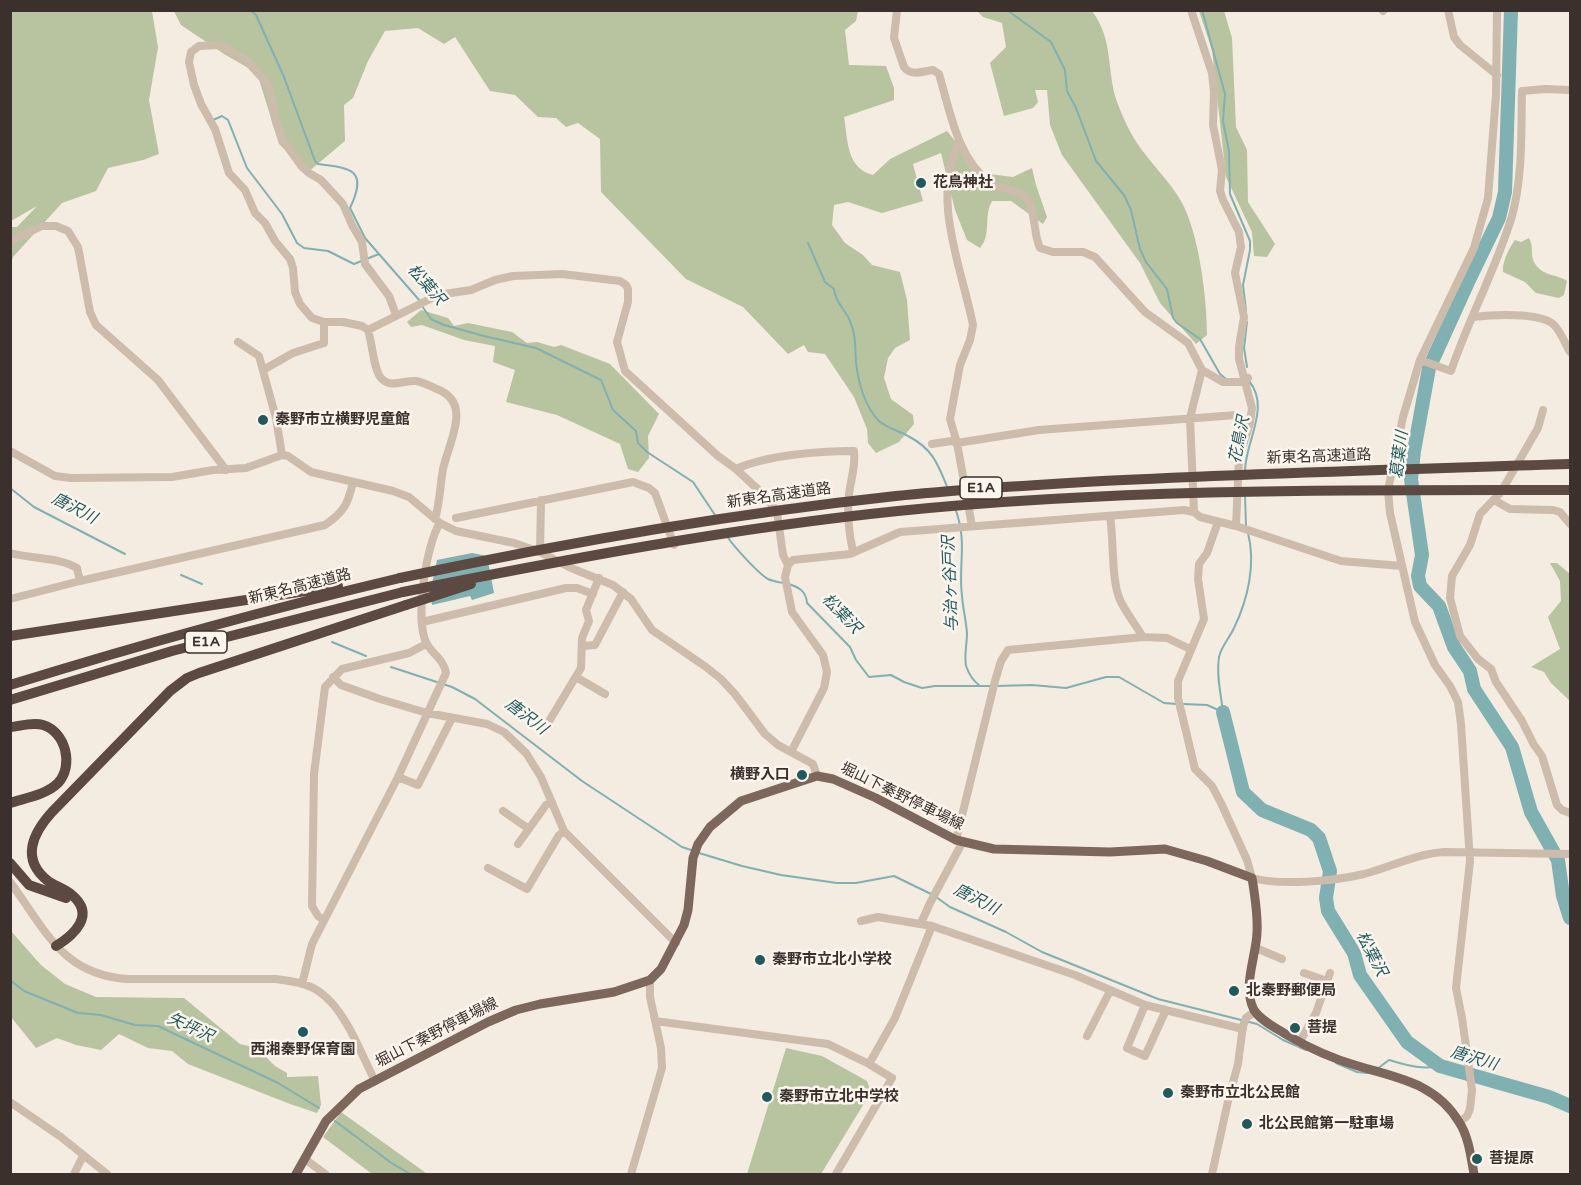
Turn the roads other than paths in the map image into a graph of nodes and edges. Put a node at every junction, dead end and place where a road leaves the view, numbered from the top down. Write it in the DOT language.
graph roads {
  1 [pos="897,10"];
  2 [pos="1191,10"];
  3 [pos="1448,10"];
  4 [pos="1497,10"];
  5 [pos="1497,75"];
  6 [pos="1570,90"];
  7 [pos="959,142"];
  8 [pos="10,241"];
  9 [pos="396,315"];
  10 [pos="1473,317"];
  11 [pos="324,322"];
  12 [pos="368,330"];
  13 [pos="238,342"];
  14 [pos="1570,352"];
  15 [pos="1421,361"];
  16 [pos="263,370"];
  17 [pos="1202,370"];
  18 [pos="1246,380"];
  19 [pos="1543,410"];
  20 [pos="1236,415"];
  21 [pos="1190,418"];
  22 [pos="957,443"];
  23 [pos="932,444"];
  24 [pos="10,451"];
  25 [pos="282,455"];
  26 [pos="1570,464"];
  27 [pos="736,469"];
  28 [pos="226,470"];
  29 [pos="353,482"];
  30 [pos="1570,490"];
  31 [pos="541,500"];
  32 [pos="1494,500"];
  33 [pos="1194,512"];
  34 [pos="1110,516"];
  35 [pos="456,518"];
  36 [pos="438,521"];
  37 [pos="1218,522"];
  38 [pos="1570,524"];
  39 [pos="970,526"];
  40 [pos="1239,527"];
  41 [pos="674,545"];
  42 [pos="540,552"];
  43 [pos="853,552"];
  44 [pos="10,553"];
  45 [pos="788,565"];
  46 [pos="1402,566"];
  47 [pos="520,568"];
  48 [pos="400,578"];
  49 [pos="599,578"];
  50 [pos="80,581"];
  51 [pos="623,592"];
  52 [pos="593,594"];
  53 [pos="10,599"];
  54 [pos="422,622"];
  55 [pos="10,636"];
  56 [pos="1143,637"];
  57 [pos="426,644"];
  58 [pos="582,646"];
  59 [pos="1190,650"];
  60 [pos="333,676"];
  61 [pos="576,677"];
  62 [pos="10,685"];
  63 [pos="605,694"];
  64 [pos="10,700"];
  65 [pos="428,713"];
  66 [pos="452,718"];
  67 [pos="10,727"];
  68 [pos="545,728"];
  69 [pos="791,752"];
  70 [pos="817,776"];
  71 [pos="398,777"];
  72 [pos="552,802"];
  73 [pos="10,803"];
  74 [pos="503,811"];
  75 [pos="1570,813"];
  76 [pos="529,830"];
  77 [pos="564,831"];
  78 [pos="959,841"];
  79 [pos="518,844"];
  80 [pos="1470,852"];
  81 [pos="1569,854"];
  82 [pos="10,863"];
  83 [pos="488,868"];
  84 [pos="1252,878"];
  85 [pos="10,882"];
  86 [pos="324,920"];
  87 [pos="861,921"];
  88 [pos="921,923"];
  89 [pos="932,926"];
  90 [pos="676,943"];
  91 [pos="56,946"];
  92 [pos="1256,948"];
  93 [pos="1282,959"];
  94 [pos="1304,973"];
  95 [pos="1330,973"];
  96 [pos="651,980"];
  97 [pos="1327,981"];
  98 [pos="302,984"];
  99 [pos="1110,991"];
  100 [pos="1145,1005"];
  101 [pos="1166,1010"];
  102 [pos="1255,1011"];
  103 [pos="655,1021"];
  104 [pos="1243,1028"];
  105 [pos="1087,1036"];
  106 [pos="1299,1043"];
  107 [pos="869,1064"];
  108 [pos="375,1081"];
  109 [pos="10,1102"];
  110 [pos="1460,1122"];
  111 [pos="84,1156"];
  112 [pos="305,1159"];
  113 [pos="74,1174"];
  114 [pos="107,1174"];
  115 [pos="296,1174"];
  116 [pos="325,1174"];
  117 [pos="631,1174"];
  118 [pos="836,1174"];
  119 [pos="1212,1174"];
  120 [pos="1474,1174"];
  1 -- 7 [label="street"];
  2 -- 18 [label="street"];
  3 -- 5 [label="street"];
  4 -- 5 [label="street"];
  5 -- 15 [label="street"];
  6 -- 10 [label="street"];
  7 -- 17 [label="street"];
  7 -- 22 [label="street"];
  8 -- 28 [label="street"];
  9 -- 11 [label="street"];
  9 -- 12 [label="street"];
  9 -- 27 [label="street"];
  10 -- 14 [label="street"];
  10 -- 15 [label="street"];
  11 -- 12 [label="street"];
  11 -- 16 [label="street"];
  12 -- 36 [label="street"];
  13 -- 16 [label="street"];
  15 -- 46 [label="street"];
  16 -- 25 [label="street"];
  17 -- 18 [label="street"];
  17 -- 21 [label="street"];
  18 -- 40 [label="street"];
  19 -- 32 [label="street"];
  20 -- 21 [label="street"];
  21 -- 22 [label="street"];
  21 -- 33 [label="street"];
  22 -- 23 [label="street"];
  22 -- 39 [label="street"];
  24 -- 28 [label="street"];
  25 -- 28 [label="street"];
  25 -- 29 [label="street"];
  26 -- 48 [label="highway, 新東名高速道路 / E1A, bridge"];
  27 -- 43 [label="street"];
  27 -- 45 [label="street"];
  29 -- 36 [label="street"];
  29 -- 50 [label="street"];
  30 -- 47 [label="highway, 新東名高速道路 / E1A, bridge"];
  31 -- 35 [label="street"];
  31 -- 41 [label="street"];
  31 -- 42 [label="street"];
  32 -- 38 [label="street"];
  32 -- 75 [label="street"];
  33 -- 34 [label="street"];
  33 -- 37 [label="street"];
  34 -- 39 [label="street"];
  34 -- 56 [label="street"];
  36 -- 42 [label="street"];
  36 -- 54 [label="street"];
  37 -- 40 [label="street"];
  37 -- 59 [label="street"];
  39 -- 43 [label="street"];
  40 -- 46 [label="street"];
  42 -- 49 [label="street"];
  43 -- 45 [label="street"];
  44 -- 50 [label="street"];
  45 -- 69 [label="street"];
  46 -- 80 [label="street"];
  47 -- 64 [label="highway, 新東名高速道路 / E1A, bridge"];
  47 -- 91 [label="highway, bridge"];
  48 -- 55 [label="highway"];
  48 -- 62 [label="highway, 新東名高速道路 / E1A"];
  49 -- 51 [label="street"];
  49 -- 52 [label="street"];
  50 -- 53 [label="street"];
  51 -- 58 [label="street"];
  51 -- 69 [label="street"];
  52 -- 54 [label="street"];
  52 -- 58 [label="street"];
  54 -- 57 [label="street"];
  56 -- 59 [label="street"];
  56 -- 78 [label="street"];
  57 -- 60 [label="street"];
  57 -- 65 [label="street"];
  58 -- 61 [label="street"];
  59 -- 84 [label="street"];
  60 -- 65 [label="street"];
  60 -- 86 [label="street"];
  61 -- 63 [label="street"];
  61 -- 68 [label="street"];
  65 -- 66 [label="street"];
  65 -- 71 [label="street"];
  66 -- 71 [label="street"];
  66 -- 72 [label="street"];
  67 -- 73 [label="highway"];
  69 -- 70 [label="street"];
  70 -- 78 [label="main road, 堀山下秦野停車場線"];
  70 -- 90 [label="main road, 堀山下秦野停車場線"];
  71 -- 86 [label="street"];
  72 -- 76 [label="street"];
  72 -- 77 [label="street"];
  74 -- 76 [label="street"];
  76 -- 79 [label="street"];
  77 -- 83 [label="street"];
  77 -- 90 [label="street"];
  78 -- 84 [label="main road, 堀山下秦野停車場線"];
  78 -- 88 [label="street"];
  80 -- 81 [label="street"];
  80 -- 84 [label="street"];
  80 -- 110 [label="street"];
  82 -- 91 [label="highway"];
  84 -- 92 [label="main road"];
  85 -- 91 [label="street"];
  86 -- 98 [label="street"];
  87 -- 88 [label="street"];
  88 -- 89 [label="street"];
  89 -- 99 [label="street"];
  89 -- 107 [label="street"];
  90 -- 96 [label="main road, 堀山下秦野停車場線"];
  91 -- 98 [label="street"];
  92 -- 93 [label="street"];
  92 -- 102 [label="main road"];
  94 -- 97 [label="street"];
  95 -- 97 [label="street"];
  96 -- 103 [label="street"];
  96 -- 108 [label="main road, 堀山下秦野停車場線"];
  97 -- 106 [label="street"];
  98 -- 108 [label="street"];
  99 -- 100 [label="street"];
  99 -- 105 [label="street"];
  100 -- 101 [label="street"];
  100 -- 101 [label="street"];
  101 -- 104 [label="street"];
  102 -- 104 [label="street"];
  102 -- 106 [label="main road"];
  103 -- 107 [label="street"];
  103 -- 117 [label="street"];
  104 -- 119 [label="street"];
  106 -- 110 [label="main road"];
  107 -- 118 [label="street"];
  108 -- 112 [label="main road, 堀山下秦野停車場線"];
  109 -- 111 [label="street"];
  110 -- 120 [label="main road"];
  111 -- 113 [label="street"];
  111 -- 114 [label="street"];
  112 -- 115 [label="main road, 堀山下秦野停車場線"];
  112 -- 116 [label="street"];
}
